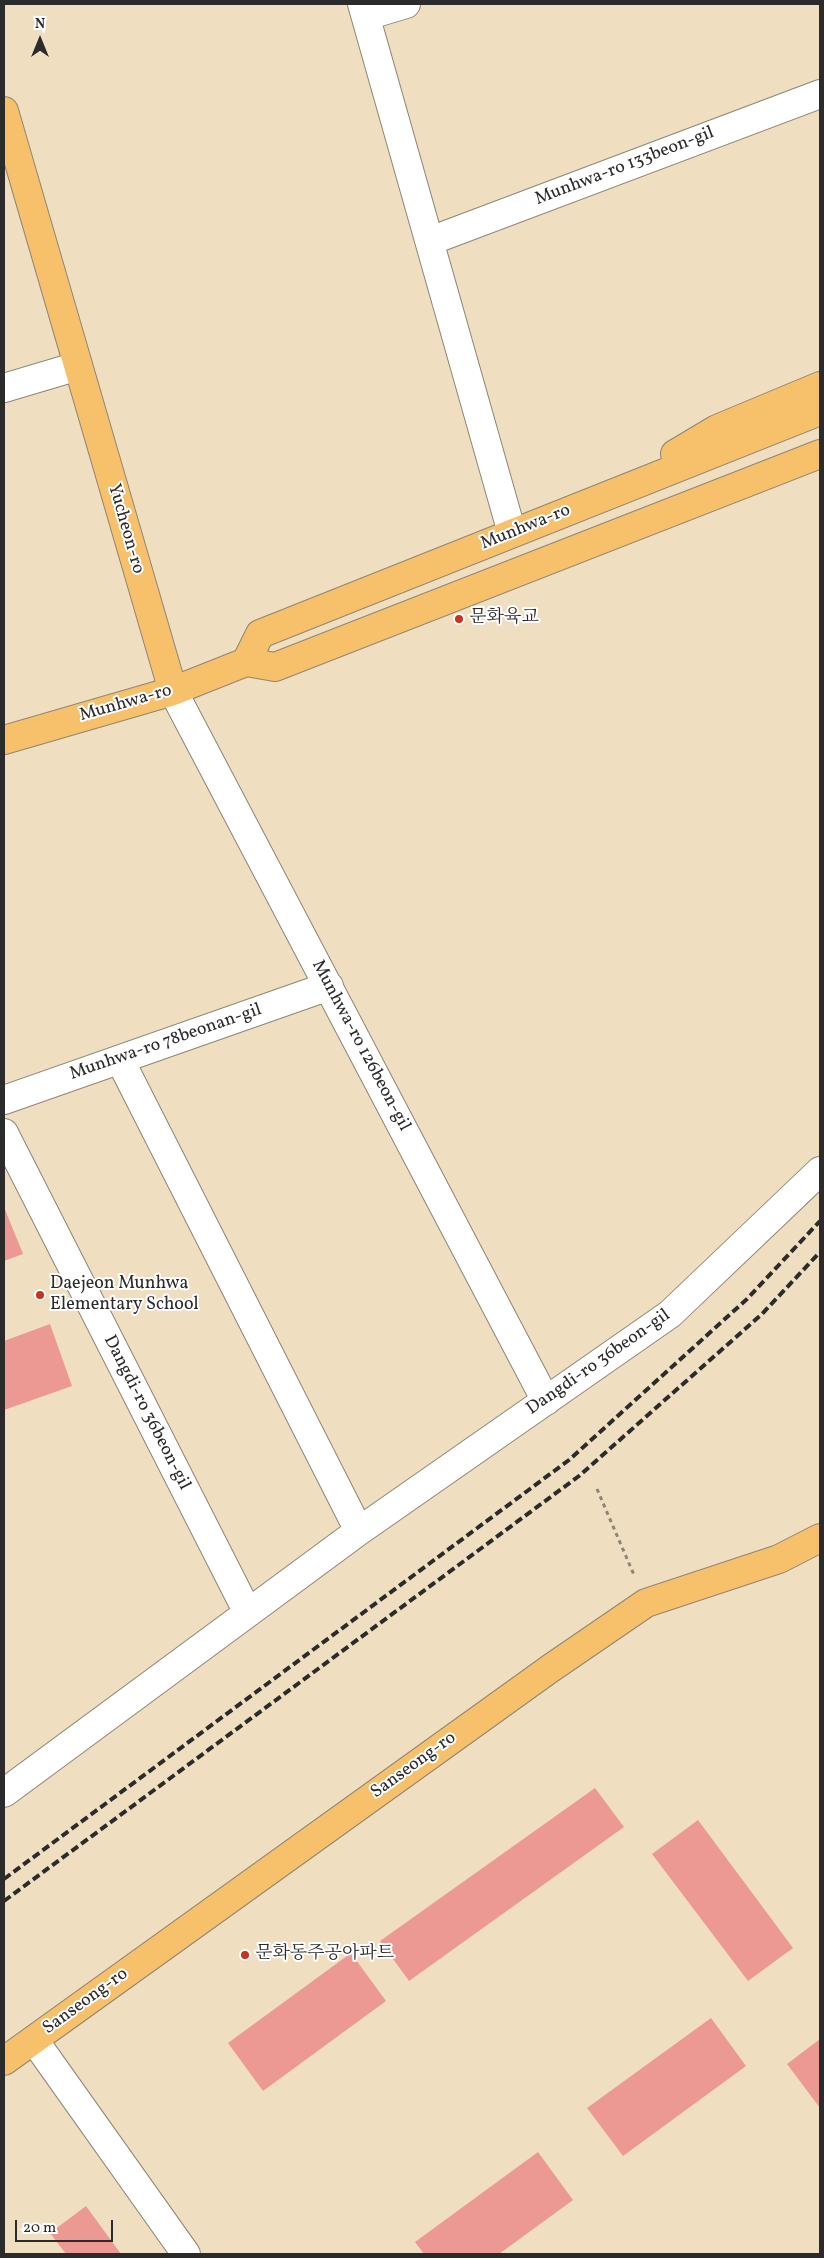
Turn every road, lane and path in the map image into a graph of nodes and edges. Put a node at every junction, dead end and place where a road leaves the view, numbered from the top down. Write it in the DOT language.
graph roads {
  1 [pos="406,4"];
  2 [pos="364,10"];
  3 [pos="820,94"];
  4 [pos="4,111"];
  5 [pos="10,153"];
  6 [pos="430,241"];
  7 [pos="78,366"];
  8 [pos="820,386"];
  9 [pos="4,388"];
  10 [pos="820,411"];
  11 [pos="820,454"];
  12 [pos="820,473"];
  13 [pos="605,497"];
  14 [pos="649,521"];
  15 [pos="512,533"];
  16 [pos="246,662"];
  17 [pos="173,691"];
  18 [pos="4,740"];
  19 [pos="329,986"];
  20 [pos="120,1060"];
  21 [pos="4,1100"];
  22 [pos="4,1133"];
  23 [pos="820,1171"];
  24 [pos="546,1401"];
  25 [pos="597,1488"];
  26 [pos="359,1531"];
  27 [pos="820,1538"];
  28 [pos="646,1603"];
  29 [pos="248,1613"];
  30 [pos="4,1792"];
  31 [pos="34,2040"];
  32 [pos="4,2061"];
  33 [pos="186,2254"];
  1 -- 2 [label="street"];
  2 -- 6 [label="street"];
  3 -- 6 [label="street, Munhwa-ro 133beon-gil"];
  4 -- 5 [label="main road, Yucheon-ro"];
  5 -- 7 [label="main road, Yucheon-ro"];
  6 -- 15 [label="street"];
  7 -- 9 [label="street"];
  7 -- 17 [label="main road, Yucheon-ro"];
  8 -- 13 [label="main road"];
  10 -- 13 [label="main road, Munhwa-ro"];
  11 -- 14 [label="main road"];
  12 -- 14 [label="main road"];
  13 -- 15 [label="main road, Munhwa-ro"];
  14 -- 16 [label="main road"];
  15 -- 16 [label="main road, Munhwa-ro"];
  16 -- 17 [label="main road, Munhwa-ro"];
  17 -- 18 [label="main road, Munhwa-ro"];
  17 -- 19 [label="street, Munhwa-ro 126beon-gil"];
  19 -- 20 [label="street, Munhwa-ro 78beonan-gil"];
  19 -- 24 [label="street, Munhwa-ro 126beon-gil"];
  20 -- 21 [label="street, Munhwa-ro 78beonan-gil"];
  20 -- 26 [label="street"];
  22 -- 29 [label="street, Dangdi-ro 36beon-gil"];
  23 -- 24 [label="street, Dangdi-ro 36beon-gil"];
  24 -- 26 [label="street, Dangdi-ro 36beon-gil"];
  25 -- 28 [label="path"];
  26 -- 29 [label="street, Dangdi-ro 36beon-gil"];
  27 -- 28 [label="main road, Sanseong-ro"];
  28 -- 31 [label="main road, Sanseong-ro"];
  29 -- 30 [label="street, Dangdi-ro 36beon-gil"];
  31 -- 32 [label="main road, Sanseong-ro"];
  31 -- 33 [label="street, Sanseong-ro"];
}
